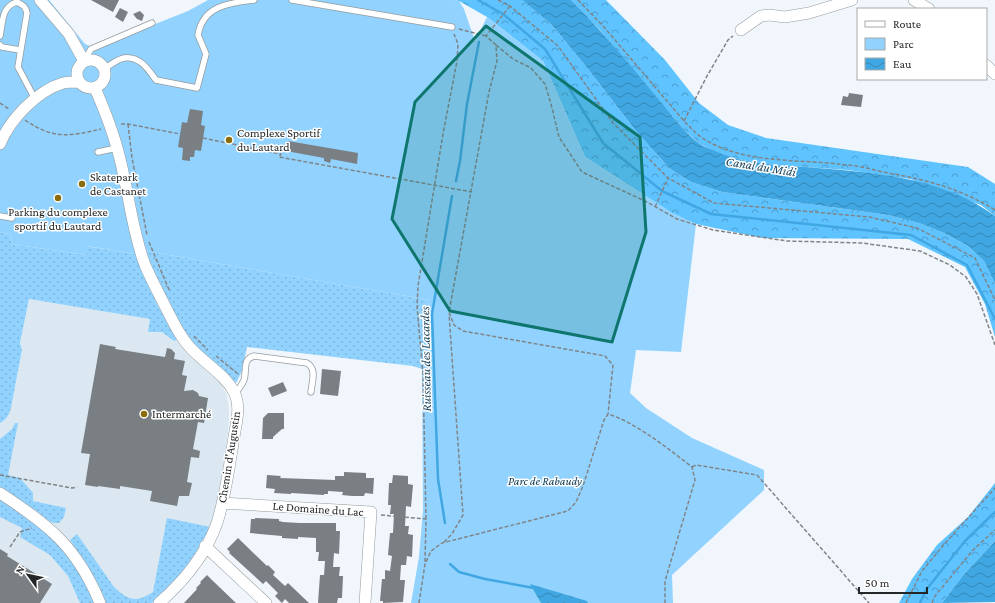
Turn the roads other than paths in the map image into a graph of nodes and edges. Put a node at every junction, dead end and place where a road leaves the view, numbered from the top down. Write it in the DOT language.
graph roads {
  1 [pos="40,0"];
  2 [pos="254,0"];
  3 [pos="292,0"];
  4 [pos="852,0"];
  5 [pos="914,0"];
  6 [pos="927,8"];
  7 [pos="152,23"];
  8 [pos="452,27"];
  9 [pos="741,30"];
  10 [pos="0,36"];
  11 [pos="0,45"];
  12 [pos="20,50"];
  13 [pos="84,61"];
  14 [pos="987,67"];
  15 [pos="104,68"];
  16 [pos="995,74"];
  17 [pos="78,82"];
  18 [pos="95,88"];
  19 [pos="35,100"];
  20 [pos="0,144"];
  21 [pos="118,148"];
  22 [pos="98,152"];
  23 [pos="0,216"];
  24 [pos="12,218"];
  25 [pos="311,392"];
  26 [pos="235,394"];
  27 [pos="0,493"];
  28 [pos="222,503"];
  29 [pos="205,546"];
  30 [pos="100,603"];
  31 [pos="159,603"];
  32 [pos="266,603"];
  33 [pos="365,603"];
  1 -- 13 [label="street"];
  2 -- 15 [label="lane"];
  3 -- 8 [label="lane"];
  4 -- 9 [label="street"];
  5 -- 6 [label="street"];
  7 -- 13 [label="lane"];
  10 -- 12 [label="lane"];
  11 -- 12 [label="lane"];
  12 -- 19 [label="lane"];
  13 -- 15 [label="street"];
  13 -- 17 [label="street"];
  14 -- 16 [label="street"];
  15 -- 18 [label="street"];
  17 -- 18 [label="street"];
  17 -- 19 [label="street"];
  18 -- 21 [label="street, Chemin d'Augustin"];
  19 -- 20 [label="street"];
  21 -- 22 [label="lane"];
  21 -- 26 [label="street, Chemin d'Augustin"];
  23 -- 24 [label="lane"];
  25 -- 26 [label="lane"];
  26 -- 28 [label="street, Chemin d'Augustin"];
  27 -- 30 [label="street"];
  28 -- 29 [label="street, Chemin d'Augustin"];
  28 -- 33 [label="street, Le Domaine du Lac"];
  29 -- 31 [label="street, Chemin d'Augustin"];
  29 -- 32 [label="street"];
}
